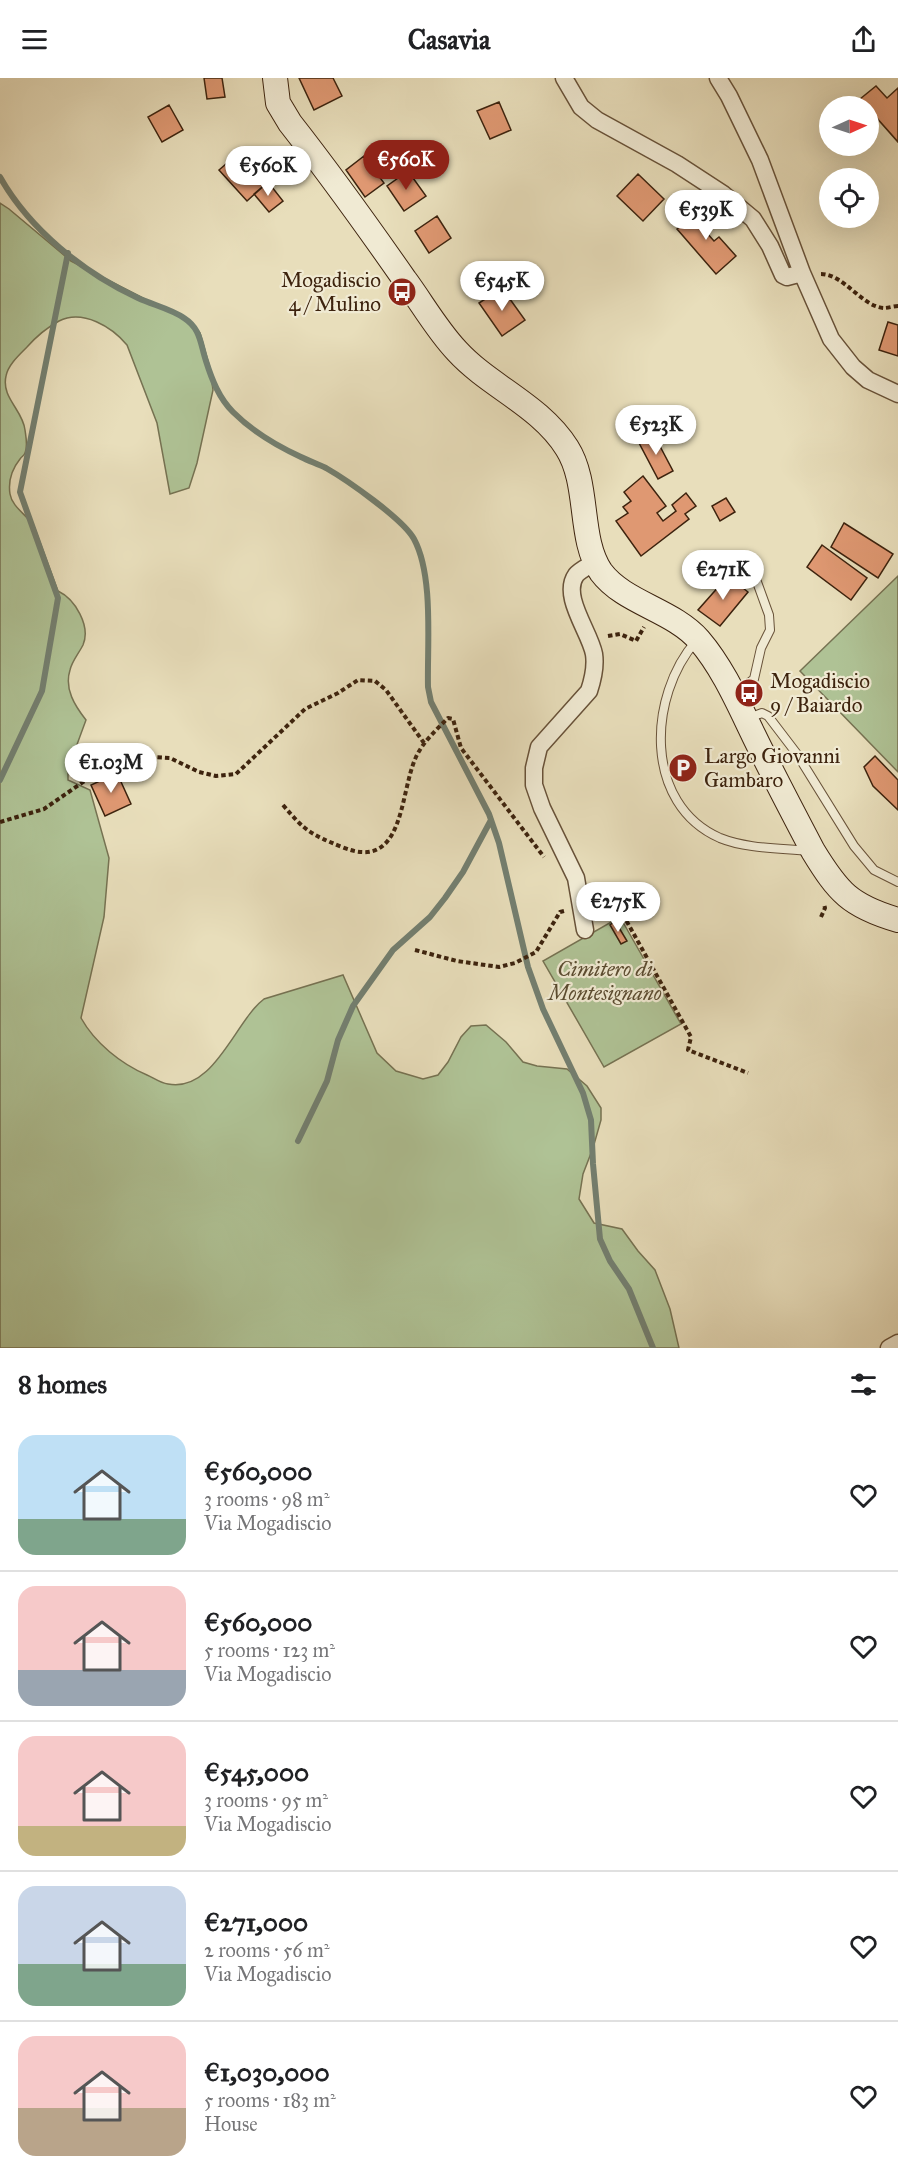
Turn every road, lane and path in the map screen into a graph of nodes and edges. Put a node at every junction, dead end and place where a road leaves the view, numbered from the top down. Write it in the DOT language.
graph roads {
  1 [pos="275,78"];
  2 [pos="564,78"];
  3 [pos="718,78"];
  4 [pos="802,273"];
  5 [pos="898,306"];
  6 [pos="898,394"];
  7 [pos="596,562"];
  8 [pos="757,582"];
  9 [pos="698,638"];
  10 [pos="590,639"];
  11 [pos="636,641"];
  12 [pos="734,694"];
  13 [pos="746,719"];
  14 [pos="424,743"];
  15 [pos="283,805"];
  16 [pos="0,822"];
  17 [pos="813,851"];
  18 [pos="545,858"];
  19 [pos="898,882"];
  20 [pos="580,904"];
  21 [pos="898,920"];
  22 [pos="585,930"];
  23 [pos="416,950"];
  24 [pos="748,1073"];
  25 [pos="898,1344"];
  26 [pos="889,1348"];
  1 -- 7 [label="street"];
  2 -- 4 [label="street"];
  3 -- 4 [label="street"];
  4 -- 5 [label="path"];
  4 -- 6 [label="street"];
  7 -- 9 [label="street"];
  7 -- 10 [label="street"];
  8 -- 12 [label="lane"];
  9 -- 12 [label="street"];
  9 -- 17 [label="lane"];
  10 -- 11 [label="path"];
  10 -- 20 [label="street"];
  12 -- 13 [label="street"];
  13 -- 17 [label="street"];
  13 -- 19 [label="lane"];
  14 -- 15 [label="path"];
  14 -- 16 [label="path"];
  14 -- 18 [label="path"];
  17 -- 21 [label="street"];
  20 -- 22 [label="street"];
  20 -- 23 [label="path"];
  20 -- 24 [label="path"];
  25 -- 26 [label="street"];
}
